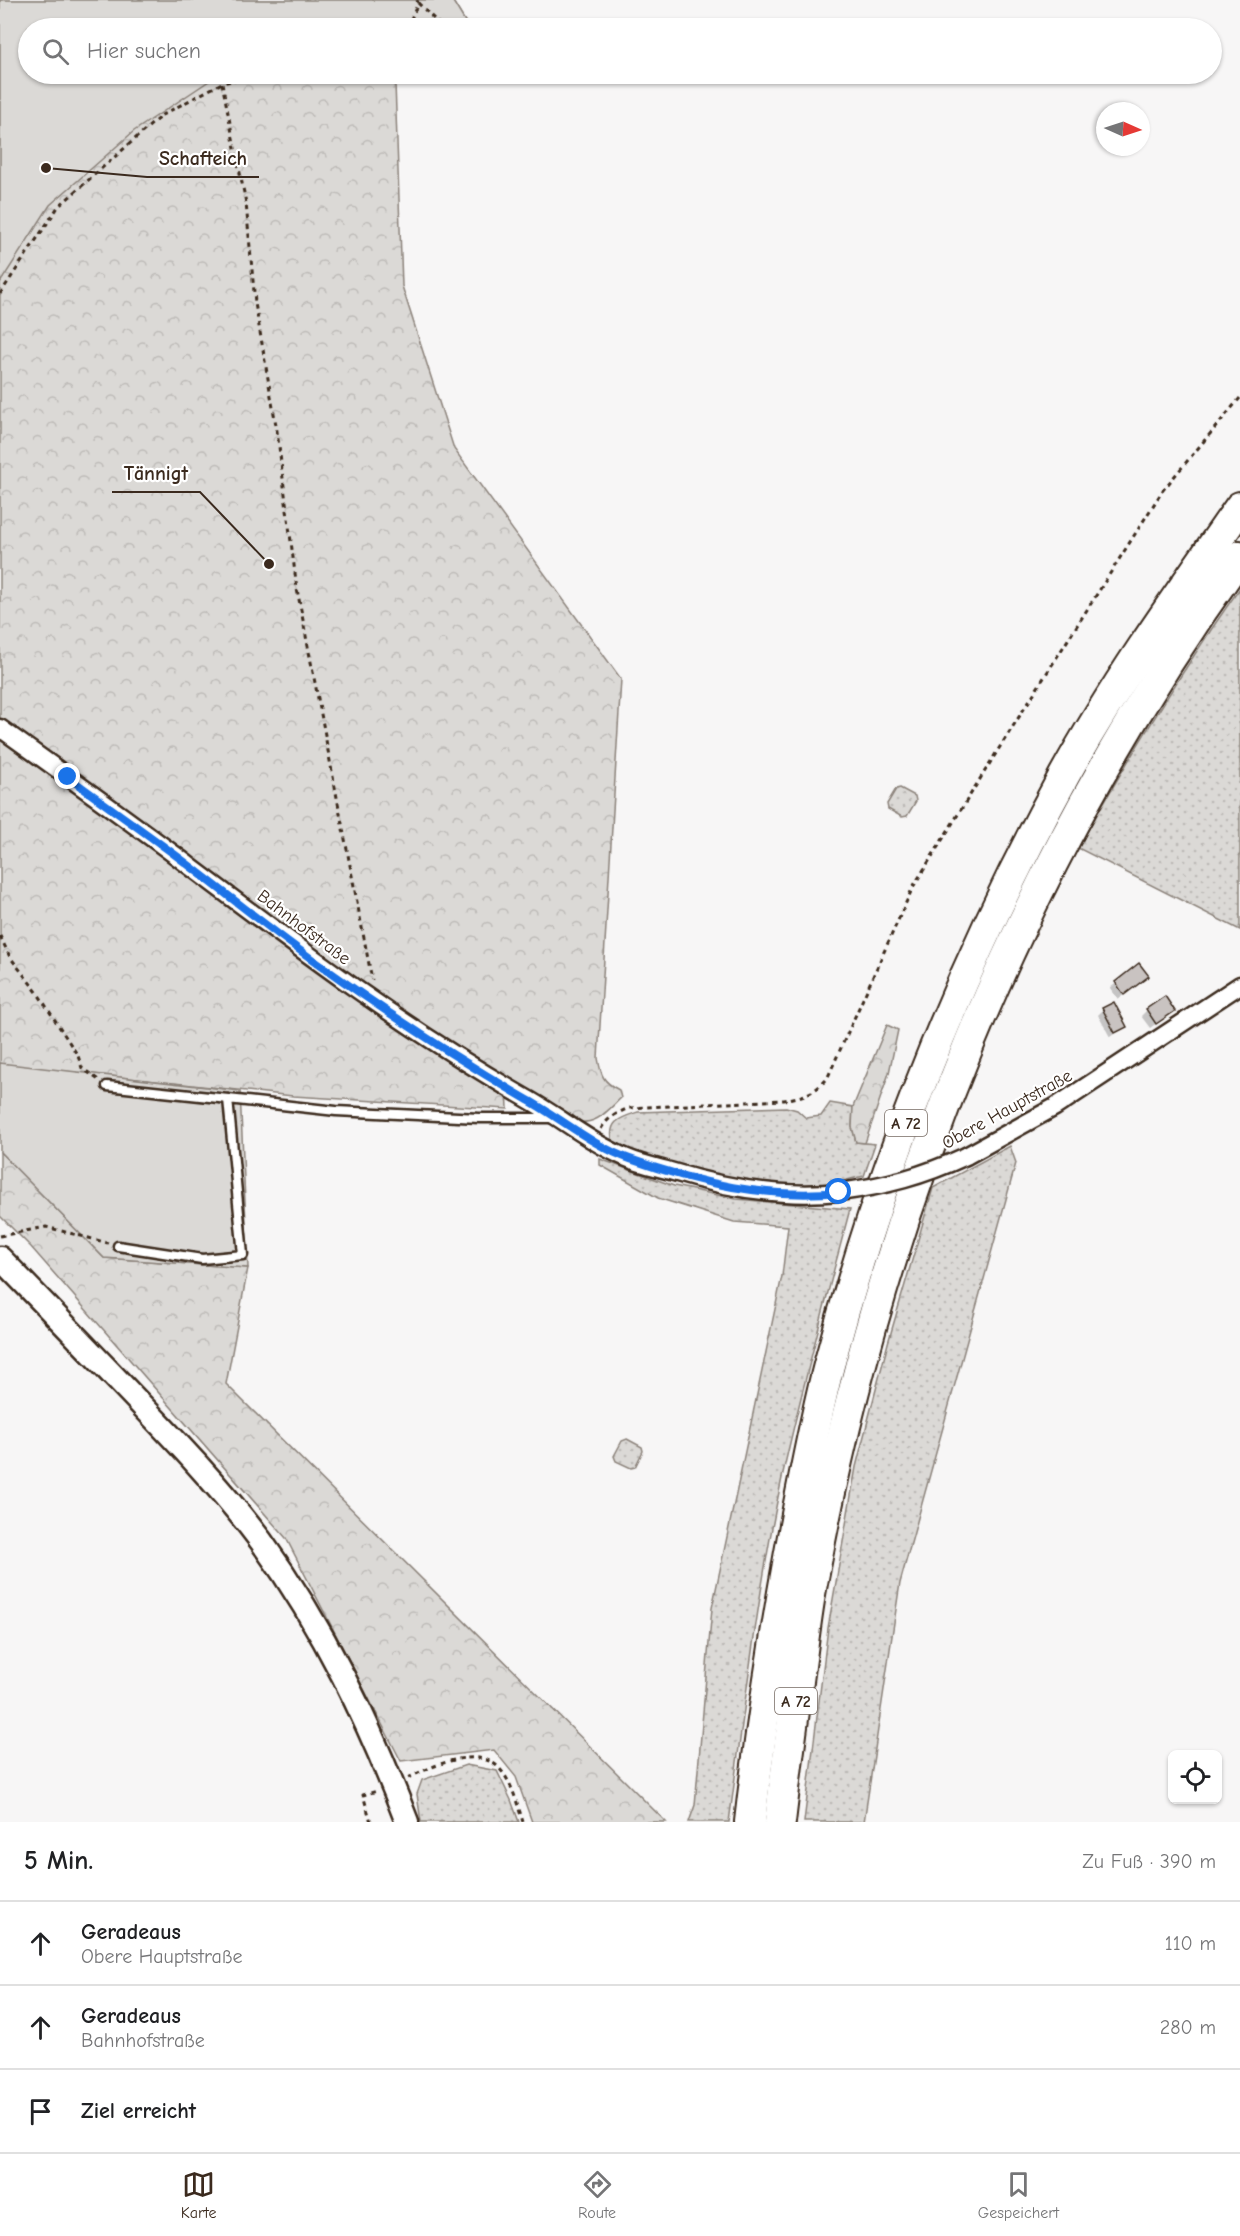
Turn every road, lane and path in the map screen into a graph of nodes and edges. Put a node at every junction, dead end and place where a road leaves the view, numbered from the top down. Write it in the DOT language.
graph roads {
  1 [pos="418,2"];
  2 [pos="411,18"];
  3 [pos="433,18"];
  4 [pos="220,84"];
  5 [pos="222,84"];
  6 [pos="0,294"];
  7 [pos="1240,398"];
  8 [pos="1240,507"];
  9 [pos="1240,556"];
  10 [pos="0,728"];
  11 [pos="0,936"];
  12 [pos="1240,985"];
  13 [pos="376,1004"];
  14 [pos="107,1086"];
  15 [pos="228,1099"];
  16 [pos="560,1118"];
  17 [pos="595,1142"];
  18 [pos="0,1236"];
  19 [pos="118,1246"];
  20 [pos="0,1258"];
  21 [pos="393,1785"];
  22 [pos="371,1822"];
  23 [pos="407,1822"];
  24 [pos="523,1822"];
  25 [pos="750,1822"];
  26 [pos="780,1822"];
  1 -- 2 [label="path"];
  1 -- 3 [label="path"];
  4 -- 6 [label="path"];
  5 -- 13 [label="path"];
  7 -- 17 [label="path"];
  8 -- 25 [label="highway, A 72"];
  9 -- 26 [label="highway, A 72"];
  10 -- 13 [label="street, Bahnhofstraße"];
  11 -- 14 [label="path"];
  12 -- 17 [label="street, Obere Hauptstraße, bridge"];
  13 -- 16 [label="street, Bahnhofstraße"];
  14 -- 15 [label="lane"];
  15 -- 16 [label="lane"];
  15 -- 19 [label="lane"];
  16 -- 17 [label="street, Bahnhofstraße"];
  18 -- 19 [label="path"];
  20 -- 21 [label="main road"];
  21 -- 22 [label="path"];
  21 -- 23 [label="main road"];
  21 -- 24 [label="path"];
}
